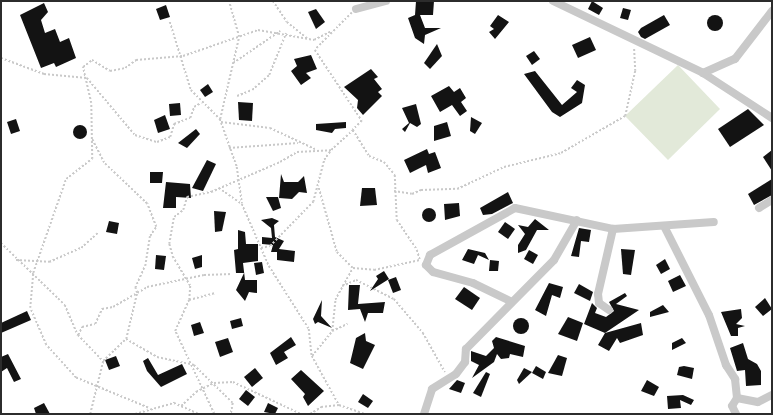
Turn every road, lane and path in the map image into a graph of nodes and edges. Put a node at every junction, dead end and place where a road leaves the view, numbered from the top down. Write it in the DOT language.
graph roads {
  1 [pos="229,1"];
  2 [pos="273,1"];
  3 [pos="386,1"];
  4 [pos="553,1"];
  5 [pos="356,9"];
  6 [pos="772,11"];
  7 [pos="170,22"];
  8 [pos="280,31"];
  9 [pos="332,31"];
  10 [pos="286,33"];
  11 [pos="240,37"];
  12 [pos="307,38"];
  13 [pos="634,43"];
  14 [pos="183,56"];
  15 [pos="1,58"];
  16 [pos="231,64"];
  17 [pos="703,73"];
  18 [pos="87,78"];
  19 [pos="237,96"];
  20 [pos="201,103"];
  21 [pos="772,118"];
  22 [pos="220,119"];
  23 [pos="221,122"];
  24 [pos="353,130"];
  25 [pos="91,138"];
  26 [pos="300,144"];
  27 [pos="229,148"];
  28 [pos="316,150"];
  29 [pos="331,150"];
  30 [pos="239,180"];
  31 [pos="318,186"];
  32 [pos="219,188"];
  33 [pos="394,191"];
  34 [pos="772,200"];
  35 [pos="242,204"];
  36 [pos="759,208"];
  37 [pos="576,220"];
  38 [pos="714,222"];
  39 [pos="665,228"];
  40 [pos="613,229"];
  41 [pos="99,232"];
  42 [pos="1,243"];
  43 [pos="261,248"];
  44 [pos="430,255"];
  45 [pos="16,260"];
  46 [pos="420,260"];
  47 [pos="38,261"];
  48 [pos="353,268"];
  49 [pos="33,273"];
  50 [pos="232,274"];
  51 [pos="186,278"];
  52 [pos="342,286"];
  53 [pos="137,293"];
  54 [pos="215,293"];
  55 [pos="189,300"];
  56 [pos="510,301"];
  57 [pos="609,310"];
  58 [pos="348,324"];
  59 [pos="332,331"];
  60 [pos="78,335"];
  61 [pos="126,340"];
  62 [pos="312,356"];
  63 [pos="103,361"];
  64 [pos="191,365"];
  65 [pos="447,378"];
  66 [pos="214,383"];
  67 [pos="98,387"];
  68 [pos="201,389"];
  69 [pos="772,395"];
  70 [pos="737,398"];
  71 [pos="339,405"];
  72 [pos="181,406"];
  73 [pos="148,408"];
  74 [pos="356,413"];
  75 [pos="90,414"];
  76 [pos="135,414"];
  77 [pos="199,414"];
  78 [pos="214,414"];
  79 [pos="231,414"];
  80 [pos="301,414"];
  81 [pos="310,414"];
  82 [pos="365,414"];
  83 [pos="424,414"];
  84 [pos="736,414"];
  1 -- 11 [label="path"];
  2 -- 12 [label="path"];
  3 -- 5 [label="street"];
  4 -- 13 [label="street"];
  5 -- 9 [label="path"];
  6 -- 17 [label="street"];
  7 -- 14 [label="path"];
  8 -- 10 [label="path"];
  8 -- 11 [label="path"];
  8 -- 16 [label="path"];
  9 -- 12 [label="path"];
  9 -- 24 [label="path"];
  10 -- 12 [label="path"];
  10 -- 19 [label="path"];
  11 -- 14 [label="path"];
  11 -- 16 [label="path"];
  13 -- 17 [label="street"];
  13 -- 33 [label="path"];
  14 -- 18 [label="path"];
  14 -- 20 [label="path"];
  15 -- 18 [label="path"];
  16 -- 22 [label="path"];
  17 -- 21 [label="street"];
  18 -- 20 [label="path"];
  18 -- 25 [label="path"];
  20 -- 22 [label="path"];
  22 -- 23 [label="path"];
  23 -- 26 [label="path"];
  23 -- 27 [label="path"];
  24 -- 29 [label="path"];
  24 -- 33 [label="path"];
  25 -- 47 [label="path"];
  25 -- 53 [label="path"];
  26 -- 27 [label="path"];
  26 -- 28 [label="path"];
  27 -- 30 [label="path"];
  28 -- 29 [label="path"];
  28 -- 30 [label="path"];
  29 -- 31 [label="path"];
  30 -- 32 [label="path"];
  30 -- 35 [label="path"];
  31 -- 43 [label="path"];
  31 -- 48 [label="path"];
  32 -- 35 [label="path"];
  32 -- 51 [label="path"];
  33 -- 46 [label="path"];
  34 -- 36 [label="street"];
  35 -- 43 [label="path"];
  37 -- 40 [label="street"];
  37 -- 44 [label="street"];
  37 -- 56 [label="street"];
  38 -- 39 [label="street"];
  39 -- 40 [label="street"];
  39 -- 70 [label="street"];
  40 -- 57 [label="street"];
  41 -- 47 [label="path"];
  42 -- 45 [label="path"];
  43 -- 62 [label="path"];
  44 -- 46 [label="path"];
  44 -- 56 [label="street"];
  45 -- 47 [label="path"];
  45 -- 49 [label="path"];
  46 -- 48 [label="path"];
  47 -- 49 [label="path"];
  48 -- 52 [label="path"];
  49 -- 60 [label="path"];
  49 -- 67 [label="path"];
  50 -- 51 [label="path"];
  51 -- 53 [label="path"];
  51 -- 55 [label="path"];
  52 -- 59 [label="path"];
  52 -- 65 [label="path"];
  53 -- 60 [label="path"];
  53 -- 61 [label="path"];
  54 -- 55 [label="path"];
  55 -- 64 [label="path"];
  56 -- 65 [label="street"];
  58 -- 59 [label="path"];
  59 -- 62 [label="path"];
  60 -- 63 [label="path"];
  61 -- 63 [label="path"];
  61 -- 64 [label="path"];
  62 -- 71 [label="path"];
  63 -- 67 [label="path"];
  64 -- 66 [label="path"];
  64 -- 68 [label="path"];
  65 -- 83 [label="street"];
  66 -- 68 [label="path"];
  66 -- 79 [label="path"];
  66 -- 80 [label="path"];
  67 -- 73 [label="path"];
  67 -- 75 [label="path"];
  68 -- 72 [label="path"];
  68 -- 78 [label="path"];
  69 -- 70 [label="street"];
  70 -- 84 [label="street"];
  71 -- 74 [label="path"];
  71 -- 81 [label="path"];
  72 -- 73 [label="path"];
  72 -- 77 [label="path"];
  73 -- 76 [label="path"];
  74 -- 82 [label="path"];
}
